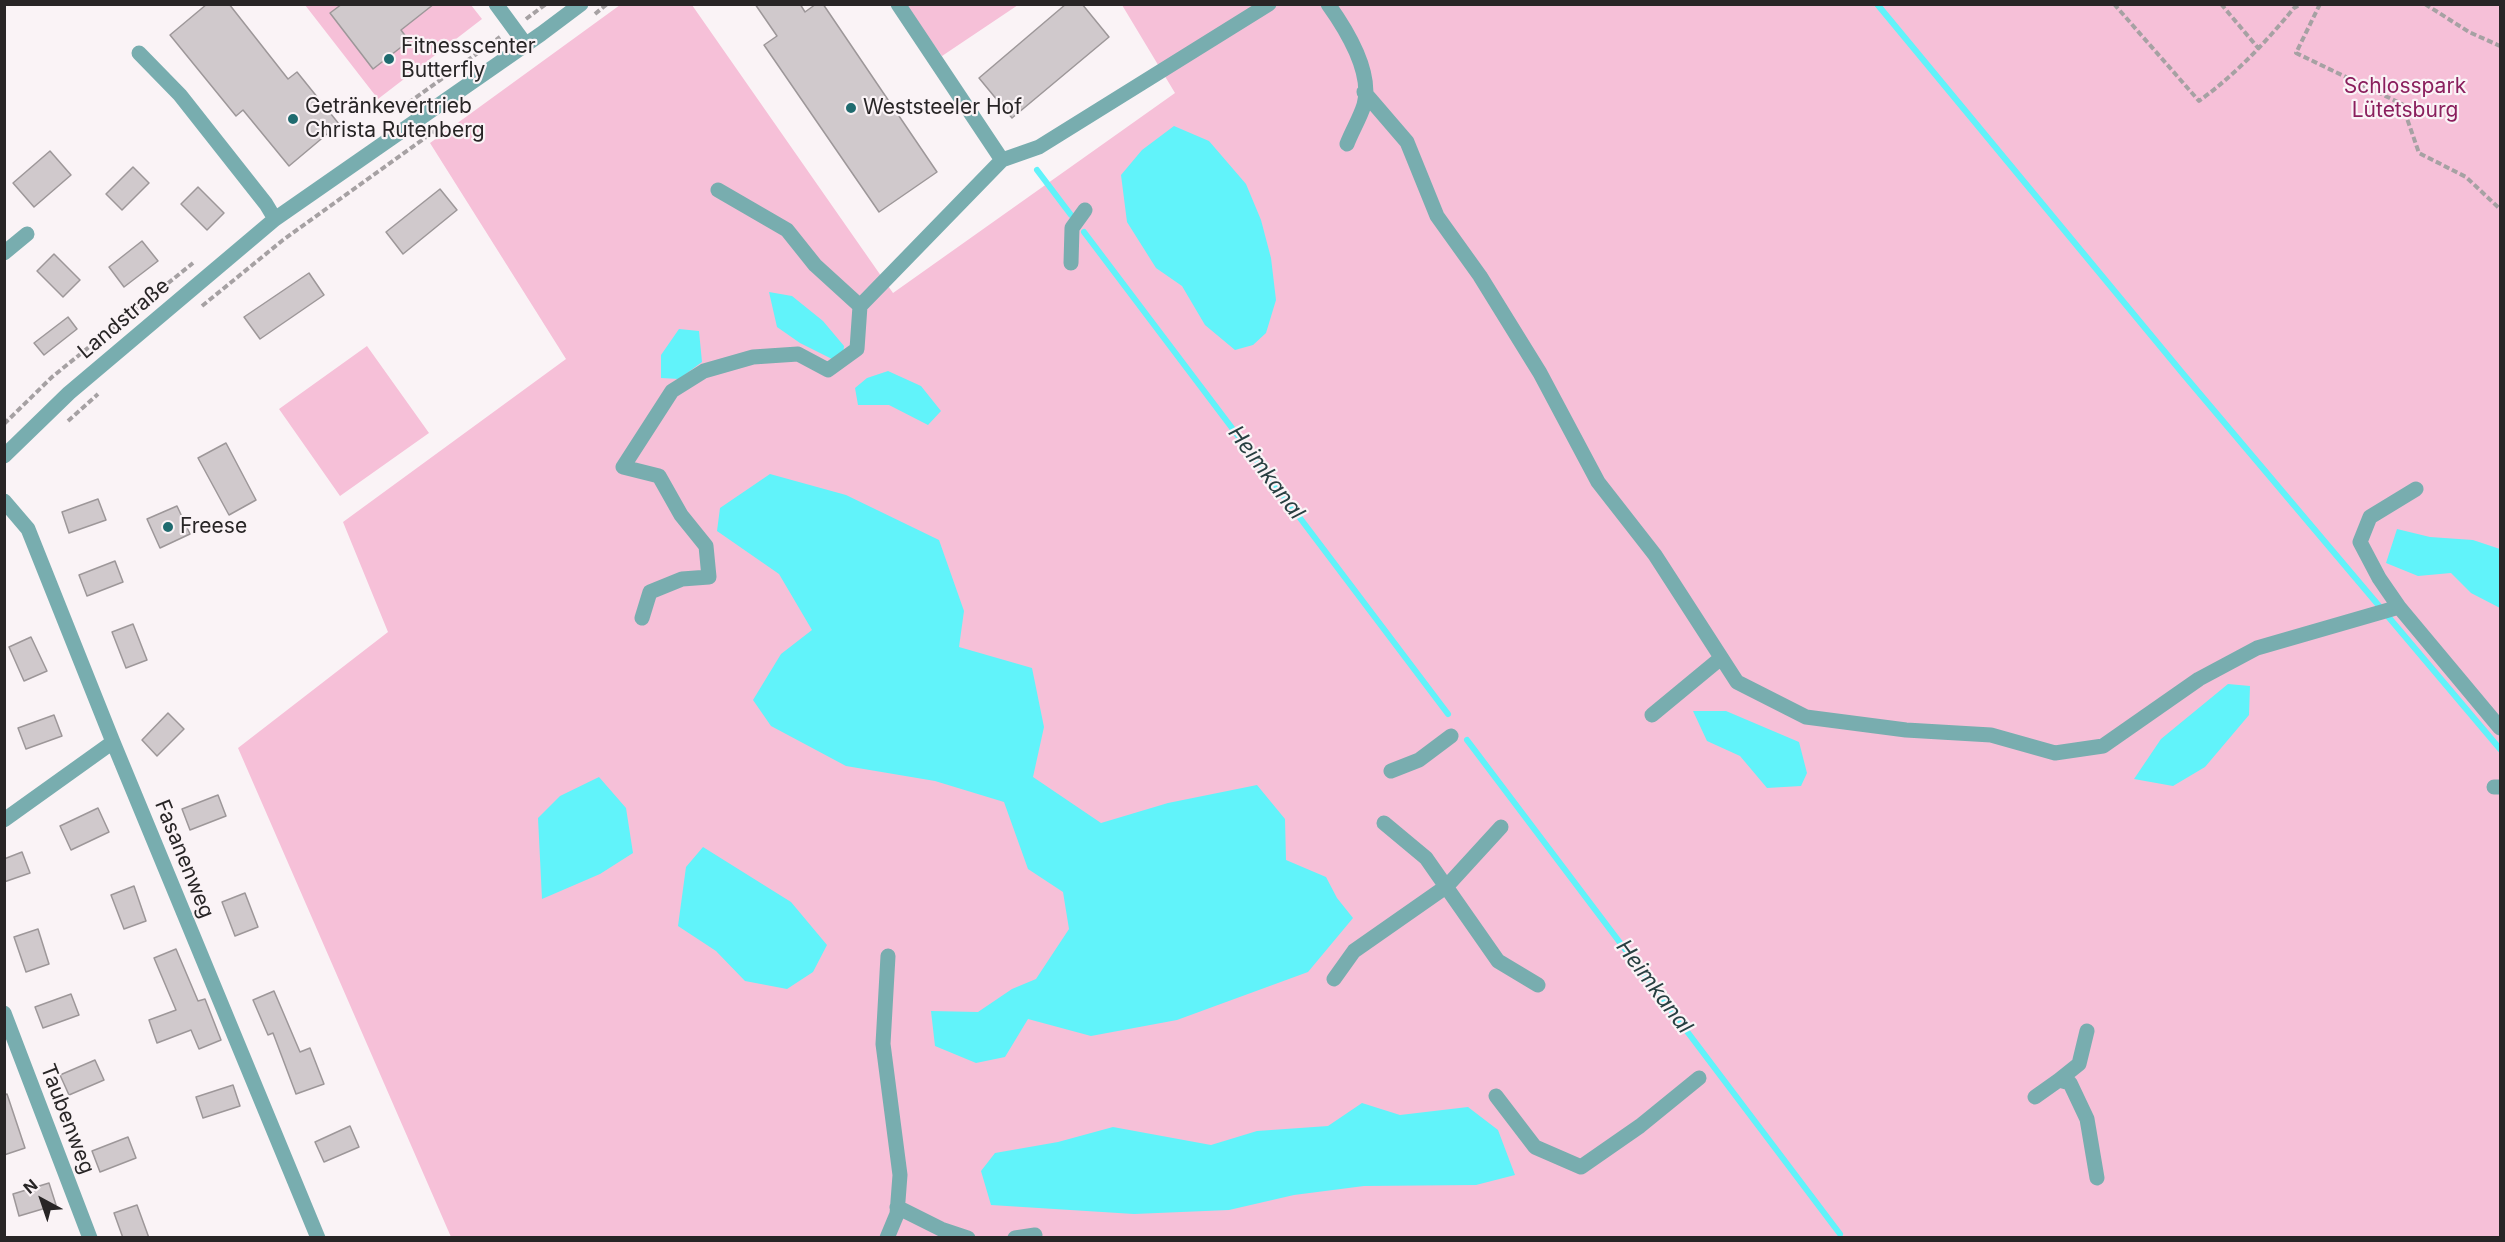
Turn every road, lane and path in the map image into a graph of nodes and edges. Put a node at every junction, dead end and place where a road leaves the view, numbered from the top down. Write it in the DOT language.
graph roads {
  1 [pos="496,4"];
  2 [pos="581,4"];
  3 [pos="608,4"];
  4 [pos="898,4"];
  5 [pos="1269,4"];
  6 [pos="1328,4"];
  7 [pos="2114,4"];
  8 [pos="2221,4"];
  9 [pos="2301,4"];
  10 [pos="2320,4"];
  11 [pos="2425,4"];
  12 [pos="589,18"];
  13 [pos="526,45"];
  14 [pos="2500,46"];
  15 [pos="2259,49"];
  16 [pos="140,53"];
  17 [pos="1364,92"];
  18 [pos="438,129"];
  19 [pos="1347,144"];
  20 [pos="1002,160"];
  21 [pos="718,190"];
  22 [pos="2500,209"];
  23 [pos="1085,210"];
  24 [pos="275,219"];
  25 [pos="27,234"];
  26 [pos="4,253"];
  27 [pos="1071,263"];
  28 [pos="860,306"];
  29 [pos="201,307"];
  30 [pos="103,390"];
  31 [pos="61,427"];
  32 [pos="4,456"];
  33 [pos="2416,489"];
  34 [pos="4,501"];
  35 [pos="2396,608"];
  36 [pos="642,618"];
  37 [pos="1721,658"];
  38 [pos="1652,715"];
  39 [pos="2500,728"];
  40 [pos="1451,736"];
  41 [pos="113,742"];
  42 [pos="1391,771"];
  43 [pos="4,820"];
  44 [pos="1384,823"];
  45 [pos="1501,826"];
  46 [pos="1445,887"];
  47 [pos="888,956"];
  48 [pos="1334,980"];
  49 [pos="1538,986"];
  50 [pos="5,1015"];
  51 [pos="2087,1031"];
  52 [pos="1699,1078"];
  53 [pos="2059,1080"];
  54 [pos="1496,1096"];
  55 [pos="2035,1097"];
  56 [pos="2097,1178"];
  57 [pos="897,1207"];
  58 [pos="1035,1235"];
  59 [pos="90,1238"];
  60 [pos="318,1238"];
  61 [pos="887,1238"];
  62 [pos="968,1238"];
  63 [pos="1015,1238"];
  1 -- 13 [label="street"];
  2 -- 13 [label="street, Landstraße"];
  3 -- 12 [label="path"];
  4 -- 20 [label="street"];
  5 -- 20 [label="street"];
  6 -- 17 [label="street"];
  7 -- 15 [label="path"];
  8 -- 15 [label="path"];
  9 -- 15 [label="path"];
  10 -- 22 [label="path"];
  11 -- 14 [label="path"];
  13 -- 24 [label="street, Landstraße"];
  16 -- 24 [label="street"];
  17 -- 19 [label="street"];
  17 -- 37 [label="street"];
  18 -- 29 [label="path"];
  20 -- 28 [label="street"];
  21 -- 28 [label="street"];
  23 -- 27 [label="street"];
  24 -- 32 [label="street, Landstraße"];
  25 -- 26 [label="street"];
  28 -- 36 [label="street"];
  30 -- 31 [label="path"];
  33 -- 35 [label="street"];
  34 -- 41 [label="street, Fasanenweg"];
  35 -- 37 [label="street"];
  35 -- 39 [label="street"];
  37 -- 38 [label="street"];
  40 -- 42 [label="street"];
  41 -- 43 [label="street"];
  41 -- 60 [label="street, Fasanenweg"];
  44 -- 46 [label="street"];
  45 -- 46 [label="street"];
  46 -- 48 [label="street"];
  46 -- 49 [label="street"];
  47 -- 57 [label="street"];
  50 -- 59 [label="street, Taubenweg"];
  51 -- 53 [label="street"];
  52 -- 54 [label="street"];
  53 -- 55 [label="street"];
  53 -- 56 [label="street"];
  57 -- 61 [label="street"];
  57 -- 62 [label="street"];
  58 -- 63 [label="street"];
}
